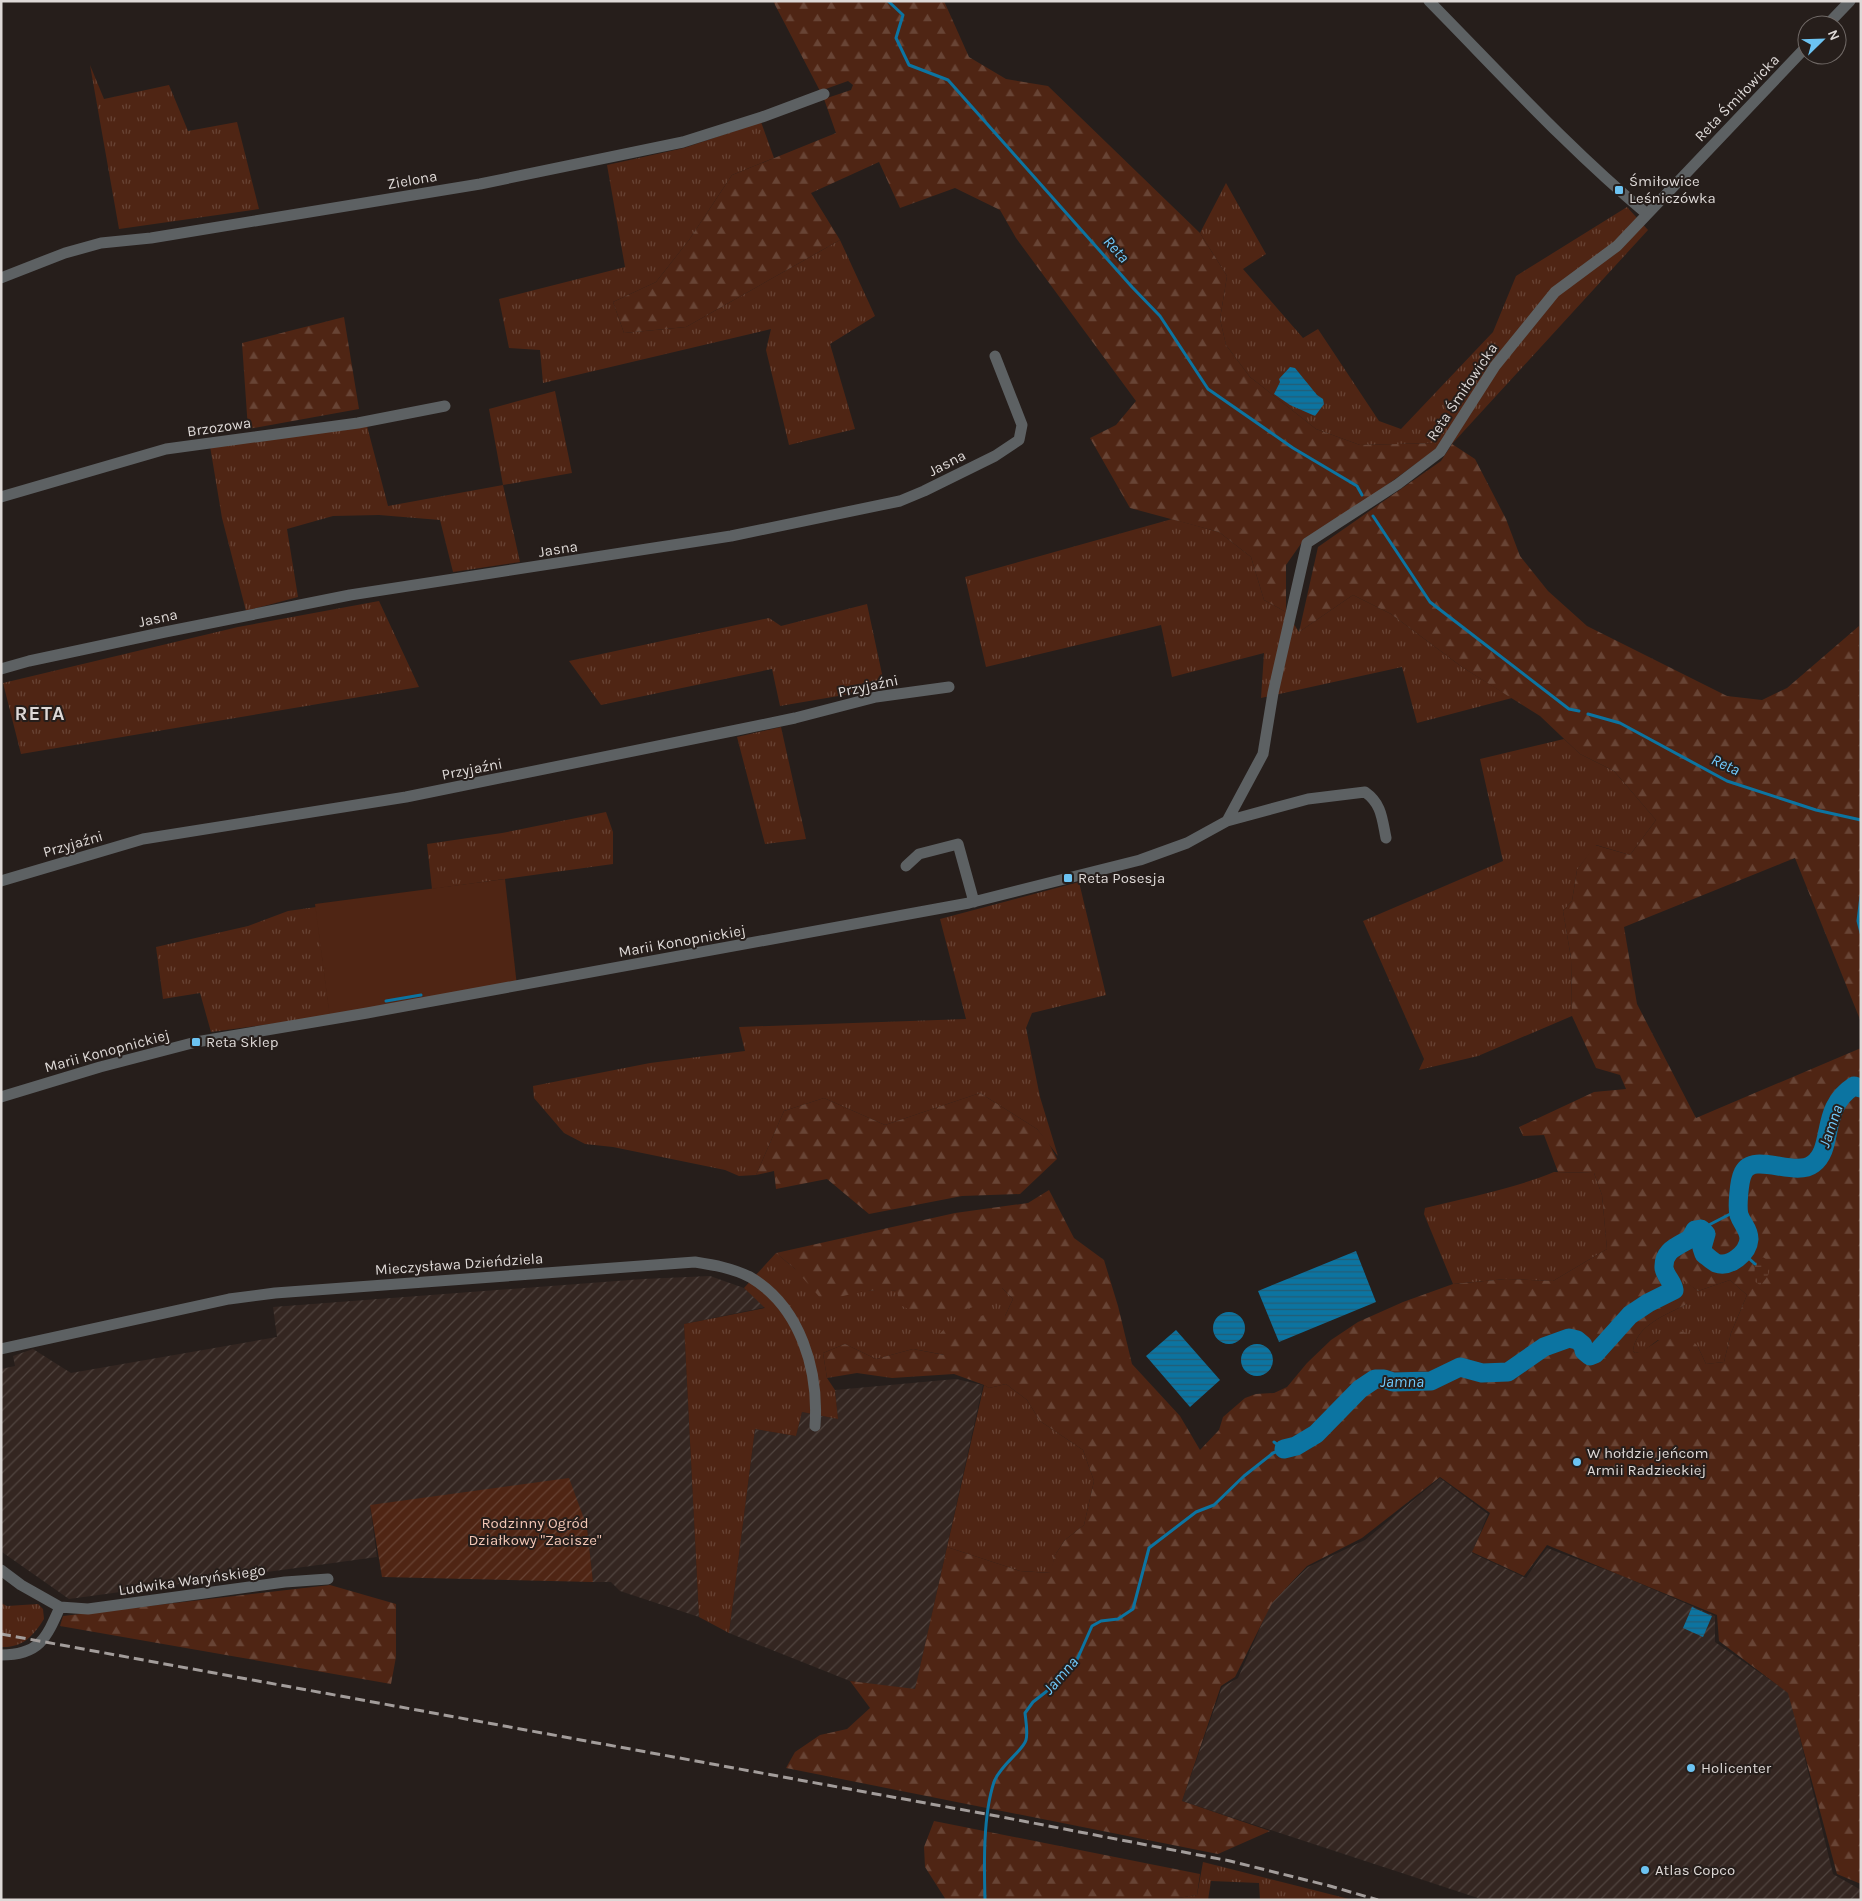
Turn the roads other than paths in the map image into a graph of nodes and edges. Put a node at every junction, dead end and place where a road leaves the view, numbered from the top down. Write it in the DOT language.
graph roads {
  1 [pos="1429,1"];
  2 [pos="1850,1"];
  3 [pos="1837,15"];
  4 [pos="1797,56"];
  5 [pos="824,94"];
  6 [pos="1647,214"];
  7 [pos="1,278"];
  8 [pos="996,356"];
  9 [pos="445,406"];
  10 [pos="1,497"];
  11 [pos="1,669"];
  12 [pos="949,687"];
  13 [pos="1226,821"];
  14 [pos="1386,838"];
  15 [pos="906,866"];
  16 [pos="1,881"];
  17 [pos="974,902"];
  18 [pos="1,1097"];
  19 [pos="1,1349"];
  20 [pos="815,1426"];
  21 [pos="1,1570"];
  22 [pos="328,1579"];
  23 [pos="60,1608"];
  24 [pos="1,1655"];
  1 -- 6 [label="street"];
  2 -- 3 [label="street"];
  4 -- 6 [label="street, Reta Śmiłowicka"];
  5 -- 7 [label="street, Zielona"];
  6 -- 13 [label="street, Reta Śmiłowicka"];
  8 -- 11 [label="street, Jasna"];
  9 -- 10 [label="street, Brzozowa"];
  12 -- 16 [label="street, Przyjaźni"];
  13 -- 14 [label="street, Marii Konopnickiej"];
  13 -- 17 [label="street, Marii Konopnickiej"];
  15 -- 17 [label="street"];
  17 -- 18 [label="street, Marii Konopnickiej"];
  19 -- 20 [label="street, Mieczysława Dzieńdziela"];
  21 -- 23 [label="street, Ludwika Waryńskiego"];
  22 -- 23 [label="street, Ludwika Waryńskiego"];
  23 -- 24 [label="street"];
}
